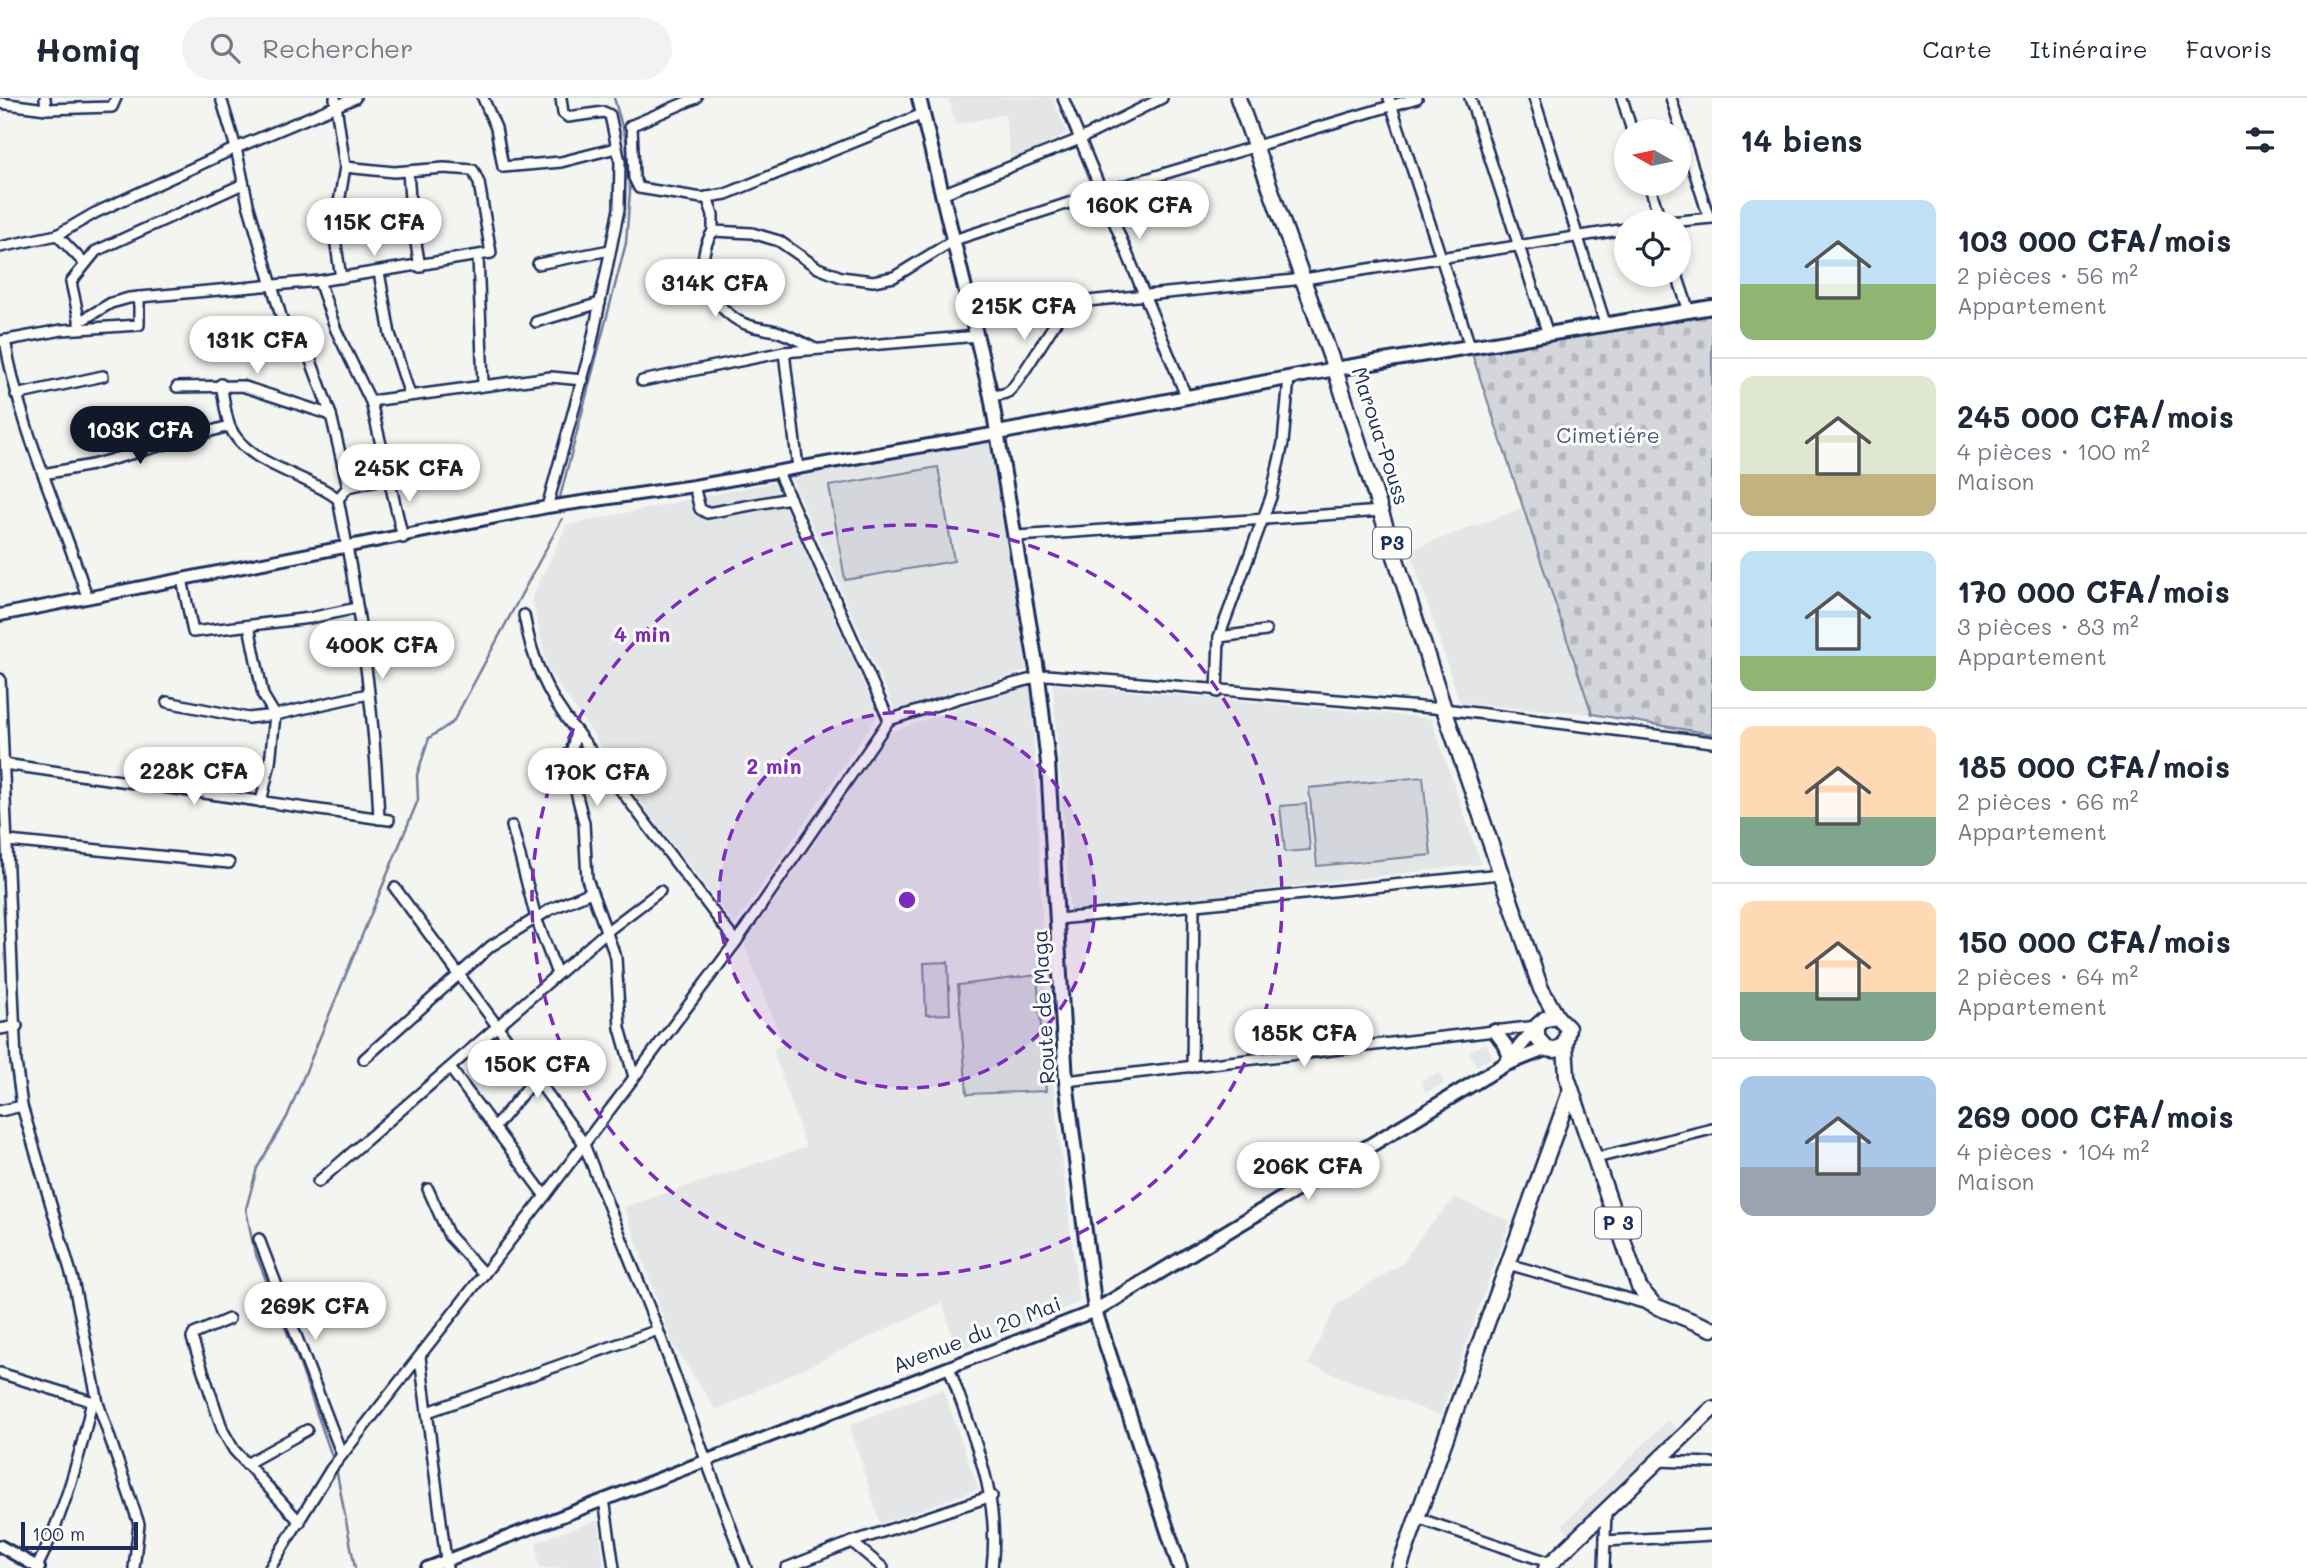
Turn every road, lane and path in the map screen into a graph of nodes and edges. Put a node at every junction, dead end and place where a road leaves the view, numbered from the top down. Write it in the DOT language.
graph roads {
  1 [pos="45,98"];
  2 [pos="116,98"];
  3 [pos="221,98"];
  4 [pos="355,98"];
  5 [pos="483,98"];
  6 [pos="561,98"];
  7 [pos="696,98"];
  8 [pos="919,98"];
  9 [pos="1063,98"];
  10 [pos="1162,98"];
  11 [pos="1238,98"];
  12 [pos="1418,98"];
  13 [pos="1471,98"];
  14 [pos="1534,98"];
  15 [pos="1622,98"];
  16 [pos="1671,98"];
  17 [pos="1390,102"];
  18 [pos="0,103"];
  19 [pos="335,103"];
  20 [pos="46,109"];
  21 [pos="923,114"];
  22 [pos="1628,119"];
  23 [pos="1080,139"];
  24 [pos="1258,147"];
  25 [pos="236,148"];
  26 [pos="616,148"];
  27 [pos="345,167"];
  28 [pos="408,171"];
  29 [pos="243,184"];
  30 [pos="1103,192"];
  31 [pos="942,194"];
  32 [pos="708,197"];
  33 [pos="1710,218"];
  34 [pos="1691,220"];
  35 [pos="713,231"];
  36 [pos="1614,231"];
  37 [pos="57,235"];
  38 [pos="1579,236"];
  39 [pos="954,240"];
  40 [pos="0,247"];
  41 [pos="1520,248"];
  42 [pos="610,250"];
  43 [pos="478,256"];
  44 [pos="1441,258"];
  45 [pos="85,263"];
  46 [pos="538,264"];
  47 [pos="420,267"];
  48 [pos="379,272"];
  49 [pos="341,278"];
  50 [pos="1304,279"];
  51 [pos="319,281"];
  52 [pos="274,285"];
  53 [pos="1682,287"];
  54 [pos="139,297"];
  55 [pos="1146,297"];
  56 [pos="600,303"];
  57 [pos="1068,303"];
  58 [pos="1712,307"];
  59 [pos="1689,311"];
  60 [pos="974,318"];
  61 [pos="536,322"];
  62 [pos="1605,323"];
  63 [pos="80,325"];
  64 [pos="1548,334"];
  65 [pos="978,335"];
  66 [pos="3,341"];
  67 [pos="1470,346"];
  68 [pos="817,349"];
  69 [pos="784,352"];
  70 [pos="1335,369"];
  71 [pos="103,376"];
  72 [pos="1289,378"];
  73 [pos="583,380"];
  74 [pos="642,381"];
  75 [pos="221,384"];
  76 [pos="483,384"];
  77 [pos="177,387"];
  78 [pos="16,395"];
  79 [pos="410,395"];
  80 [pos="991,396"];
  81 [pos="1186,396"];
  82 [pos="370,401"];
  83 [pos="331,415"];
  84 [pos="229,426"];
  85 [pos="998,433"];
  86 [pos="798,468"];
  87 [pos="422,471"];
  88 [pos="778,472"];
  89 [pos="43,474"];
  90 [pos="387,477"];
  91 [pos="348,486"];
  92 [pos="694,486"];
  93 [pos="790,498"];
  94 [pos="338,499"];
  95 [pos="547,507"];
  96 [pos="1382,511"];
  97 [pos="1262,520"];
  98 [pos="1017,536"];
  99 [pos="403,538"];
  100 [pos="349,546"];
  101 [pos="182,579"];
  102 [pos="87,597"];
  103 [pos="356,608"];
  104 [pos="0,615"];
  105 [pos="524,615"];
  106 [pos="249,626"];
  107 [pos="1266,631"];
  108 [pos="1219,637"];
  109 [pos="1038,676"];
  110 [pos="0,679"];
  111 [pos="1217,692"];
  112 [pos="368,694"];
  113 [pos="167,702"];
  114 [pos="1444,709"];
  115 [pos="275,715"];
  116 [pos="889,720"];
  117 [pos="576,731"];
  118 [pos="1712,742"];
  119 [pos="4,764"];
  120 [pos="3,794"];
  121 [pos="261,802"];
  122 [pos="512,827"];
  123 [pos="8,841"];
  124 [pos="229,863"];
  125 [pos="1501,874"];
  126 [pos="395,888"];
  127 [pos="660,891"];
  128 [pos="590,892"];
  129 [pos="1194,907"];
  130 [pos="536,918"];
  131 [pos="1058,919"];
  132 [pos="606,932"];
  133 [pos="736,942"];
  134 [pos="459,974"];
  135 [pos="556,974"];
  136 [pos="1541,989"];
  137 [pos="1557,1017"];
  138 [pos="498,1025"];
  139 [pos="1538,1025"];
  140 [pos="17,1026"];
  141 [pos="0,1029"];
  142 [pos="1495,1031"];
  143 [pos="1565,1044"];
  144 [pos="1546,1049"];
  145 [pos="557,1052"];
  146 [pos="364,1059"];
  147 [pos="1507,1062"];
  148 [pos="1192,1067"];
  149 [pos="450,1068"];
  150 [pos="536,1077"];
  151 [pos="634,1077"];
  152 [pos="1066,1081"];
  153 [pos="1569,1083"];
  154 [pos="22,1106"];
  155 [pos="0,1111"];
  156 [pos="494,1128"];
  157 [pos="1712,1129"];
  158 [pos="583,1142"];
  159 [pos="1596,1158"];
  160 [pos="318,1182"];
  161 [pos="428,1189"];
  162 [pos="545,1196"];
  163 [pos="260,1239"];
  164 [pos="1508,1264"];
  165 [pos="484,1274"];
  166 [pos="1656,1306"];
  167 [pos="1095,1311"];
  168 [pos="229,1319"];
  169 [pos="1712,1329"];
  170 [pos="658,1330"];
  171 [pos="420,1357"];
  172 [pos="949,1367"];
  173 [pos="0,1373"];
  174 [pos="95,1402"];
  175 [pos="1712,1409"];
  176 [pos="428,1412"];
  177 [pos="307,1430"];
  178 [pos="341,1456"];
  179 [pos="706,1461"];
  180 [pos="1657,1461"];
  181 [pos="246,1464"];
  182 [pos="1712,1464"];
  183 [pos="992,1496"];
  184 [pos="604,1499"];
  185 [pos="1606,1510"];
  186 [pos="1417,1518"];
  187 [pos="300,1522"];
  188 [pos="1712,1535"];
  189 [pos="1605,1541"];
  190 [pos="852,1542"];
  191 [pos="0,1546"];
  192 [pos="446,1564"];
  193 [pos="1549,1566"];
  194 [pos="38,1567"];
  195 [pos="134,1568"];
  196 [pos="270,1568"];
  197 [pos="428,1568"];
  198 [pos="614,1568"];
  199 [pos="746,1568"];
  200 [pos="786,1568"];
  201 [pos="883,1568"];
  202 [pos="992,1568"];
  203 [pos="1180,1568"];
  204 [pos="1399,1568"];
  205 [pos="1604,1568"];
  1 -- 20 [label="street"];
  2 -- 20 [label="street"];
  3 -- 25 [label="street"];
  4 -- 19 [label="street"];
  5 -- 26 [label="street"];
  6 -- 26 [label="street"];
  7 -- 32 [label="street"];
  8 -- 21 [label="main road, Route de Maga"];
  9 -- 23 [label="street"];
  10 -- 23 [label="street"];
  11 -- 24 [label="main road, Maroua-Pouss / P3"];
  12 -- 17 [label="street"];
  13 -- 41 [label="street"];
  14 -- 38 [label="street"];
  15 -- 22 [label="street"];
  16 -- 33 [label="street"];
  17 -- 24 [label="street"];
  17 -- 44 [label="street"];
  18 -- 20 [label="street"];
  19 -- 25 [label="street"];
  19 -- 27 [label="street"];
  21 -- 31 [label="main road, Route de Maga"];
  21 -- 32 [label="street"];
  23 -- 30 [label="street"];
  23 -- 31 [label="street"];
  24 -- 30 [label="street"];
  24 -- 50 [label="main road, Maroua-Pouss / P3"];
  25 -- 29 [label="street"];
  25 -- 37 [label="street"];
  26 -- 42 [label="street"];
  27 -- 28 [label="street"];
  27 -- 49 [label="street"];
  28 -- 43 [label="street"];
  28 -- 47 [label="street"];
  29 -- 45 [label="street"];
  29 -- 52 [label="street"];
  30 -- 39 [label="street"];
  30 -- 55 [label="street"];
  31 -- 39 [label="main road, Route de Maga"];
  32 -- 35 [label="street"];
  33 -- 34 [label="street"];
  35 -- 39 [label="street"];
  35 -- 68 [label="street"];
  36 -- 38 [label="street"];
  37 -- 40 [label="street"];
  37 -- 45 [label="street"];
  38 -- 41 [label="street"];
  38 -- 62 [label="street"];
  39 -- 60 [label="main road, Route de Maga"];
  41 -- 44 [label="street"];
  41 -- 64 [label="street"];
  42 -- 46 [label="street"];
  42 -- 56 [label="street"];
  43 -- 47 [label="street"];
  43 -- 76 [label="street"];
  44 -- 50 [label="street"];
  44 -- 67 [label="street"];
  45 -- 63 [label="street"];
  47 -- 48 [label="street"];
  48 -- 49 [label="street"];
  48 -- 79 [label="street"];
  49 -- 51 [label="street"];
  50 -- 55 [label="street"];
  50 -- 70 [label="main road, Maroua-Pouss / P3"];
  51 -- 52 [label="street"];
  51 -- 82 [label="street"];
  52 -- 54 [label="street"];
  52 -- 83 [label="street"];
  53 -- 59 [label="street"];
  54 -- 63 [label="street"];
  54 -- 63 [label="street"];
  55 -- 57 [label="street"];
  55 -- 81 [label="street"];
  56 -- 61 [label="street"];
  56 -- 73 [label="street"];
  57 -- 60 [label="street"];
  57 -- 80 [label="street"];
  58 -- 59 [label="main road"];
  59 -- 62 [label="main road"];
  60 -- 65 [label="main road, Route de Maga"];
  62 -- 64 [label="main road"];
  63 -- 66 [label="street"];
  64 -- 67 [label="main road"];
  65 -- 68 [label="street"];
  65 -- 80 [label="main road, Route de Maga"];
  66 -- 78 [label="street"];
  67 -- 70 [label="main road"];
  68 -- 69 [label="street"];
  69 -- 74 [label="street"];
  69 -- 86 [label="street"];
  70 -- 72 [label="main road"];
  70 -- 96 [label="main road, Maroua-Pouss / P3"];
  71 -- 78 [label="street"];
  72 -- 81 [label="main road"];
  72 -- 97 [label="street"];
  73 -- 76 [label="street"];
  73 -- 95 [label="street"];
  75 -- 77 [label="street"];
  75 -- 83 [label="street"];
  75 -- 84 [label="street"];
  76 -- 79 [label="street"];
  78 -- 89 [label="street"];
  79 -- 82 [label="street"];
  80 -- 85 [label="main road, Route de Maga"];
  81 -- 85 [label="main road"];
  82 -- 90 [label="street"];
  83 -- 91 [label="street"];
  84 -- 89 [label="street"];
  84 -- 94 [label="street"];
  85 -- 86 [label="street"];
  85 -- 98 [label="main road, Route de Maga"];
  86 -- 88 [label="street"];
  87 -- 90 [label="street"];
  88 -- 92 [label="street"];
  88 -- 93 [label="street"];
  89 -- 102 [label="street"];
  90 -- 91 [label="street"];
  90 -- 99 [label="street"];
  91 -- 94 [label="street"];
  92 -- 93 [label="street"];
  92 -- 95 [label="street"];
  93 -- 116 [label="street"];
  94 -- 100 [label="street"];
  95 -- 99 [label="street"];
  96 -- 97 [label="street"];
  96 -- 114 [label="main road, Maroua-Pouss / P3"];
  97 -- 98 [label="street"];
  97 -- 108 [label="street"];
  98 -- 109 [label="main road, Route de Maga"];
  99 -- 100 [label="street"];
  100 -- 101 [label="street"];
  100 -- 103 [label="street"];
  101 -- 102 [label="street"];
  101 -- 106 [label="street"];
  102 -- 104 [label="street"];
  103 -- 106 [label="street"];
  103 -- 112 [label="street"];
  105 -- 117 [label="street"];
  106 -- 115 [label="street"];
  107 -- 108 [label="street"];
  108 -- 111 [label="street"];
  109 -- 111 [label="street"];
  109 -- 116 [label="street"];
  109 -- 131 [label="main road, Route de Maga"];
  110 -- 119 [label="street"];
  111 -- 114 [label="street"];
  112 -- 115 [label="street"];
  112 -- 121 [label="street"];
  113 -- 115 [label="street"];
  114 -- 118 [label="street"];
  114 -- 125 [label="main road, Maroua-Pouss / P3"];
  115 -- 121 [label="street"];
  116 -- 133 [label="street"];
  117 -- 128 [label="street"];
  117 -- 133 [label="street"];
  119 -- 120 [label="street"];
  119 -- 121 [label="street"];
  120 -- 123 [label="street"];
  122 -- 130 [label="street"];
  123 -- 124 [label="street"];
  123 -- 140 [label="street"];
  125 -- 129 [label="street"];
  125 -- 136 [label="main road, Maroua-Pouss / P3"];
  126 -- 134 [label="street"];
  127 -- 132 [label="street"];
  128 -- 130 [label="street"];
  128 -- 132 [label="street"];
  129 -- 131 [label="street"];
  129 -- 148 [label="street"];
  130 -- 134 [label="street"];
  130 -- 135 [label="street"];
  131 -- 152 [label="main road, Route de Maga"];
  132 -- 135 [label="street"];
  132 -- 151 [label="street"];
  133 -- 151 [label="street"];
  134 -- 138 [label="street"];
  134 -- 146 [label="street"];
  135 -- 138 [label="street"];
  136 -- 137 [label="main road"];
  136 -- 139 [label="main road"];
  137 -- 139 [label="main road"];
  137 -- 143 [label="main road"];
  138 -- 149 [label="street"];
  138 -- 150 [label="street"];
  139 -- 142 [label="street"];
  139 -- 144 [label="main road"];
  139 -- 147 [label="main road"];
  140 -- 141 [label="street"];
  140 -- 154 [label="street"];
  142 -- 147 [label="main road"];
  142 -- 148 [label="street"];
  143 -- 144 [label="main road"];
  143 -- 153 [label="main road, P 3"];
  144 -- 147 [label="main road"];
  144 -- 153 [label="main road, P 3"];
  145 -- 150 [label="street"];
  147 -- 167 [label="main road, Avenue du 20 Mai"];
  148 -- 152 [label="street"];
  149 -- 156 [label="street"];
  149 -- 160 [label="street"];
  150 -- 156 [label="street"];
  150 -- 158 [label="street"];
  151 -- 158 [label="street"];
  152 -- 167 [label="main road, Route de Maga"];
  153 -- 159 [label="main road, P 3"];
  153 -- 164 [label="main road"];
  154 -- 155 [label="street"];
  154 -- 174 [label="street"];
  156 -- 162 [label="street"];
  157 -- 159 [label="street"];
  158 -- 162 [label="street"];
  158 -- 170 [label="street"];
  159 -- 166 [label="main road, P 3"];
  161 -- 165 [label="street"];
  162 -- 165 [label="street"];
  163 -- 178 [label="street"];
  164 -- 166 [label="street"];
  164 -- 186 [label="main road"];
  165 -- 171 [label="street"];
  166 -- 169 [label="main road"];
  167 -- 172 [label="street, Avenue du 20 Mai"];
  167 -- 203 [label="main road, Route de Maga"];
  168 -- 181 [label="street"];
  170 -- 176 [label="street"];
  170 -- 179 [label="street"];
  171 -- 176 [label="street"];
  171 -- 178 [label="street"];
  172 -- 179 [label="street, Avenue du 20 Mai"];
  172 -- 183 [label="street"];
  173 -- 174 [label="street"];
  174 -- 194 [label="street"];
  174 -- 195 [label="street"];
  175 -- 180 [label="main road"];
  176 -- 192 [label="street"];
  177 -- 181 [label="street"];
  178 -- 187 [label="street"];
  179 -- 184 [label="street, Avenue du 20 Mai"];
  179 -- 199 [label="street"];
  180 -- 182 [label="street"];
  180 -- 185 [label="main road"];
  181 -- 187 [label="street"];
  183 -- 190 [label="street"];
  183 -- 202 [label="street"];
  184 -- 192 [label="street, Avenue du 20 Mai"];
  184 -- 198 [label="street"];
  185 -- 189 [label="street"];
  185 -- 193 [label="main road"];
  186 -- 193 [label="street"];
  186 -- 204 [label="main road"];
  187 -- 196 [label="street"];
  188 -- 189 [label="street"];
  189 -- 205 [label="street"];
  190 -- 200 [label="street"];
  190 -- 201 [label="street"];
  191 -- 194 [label="street"];
  192 -- 197 [label="street, Avenue du 20 Mai"];
}
